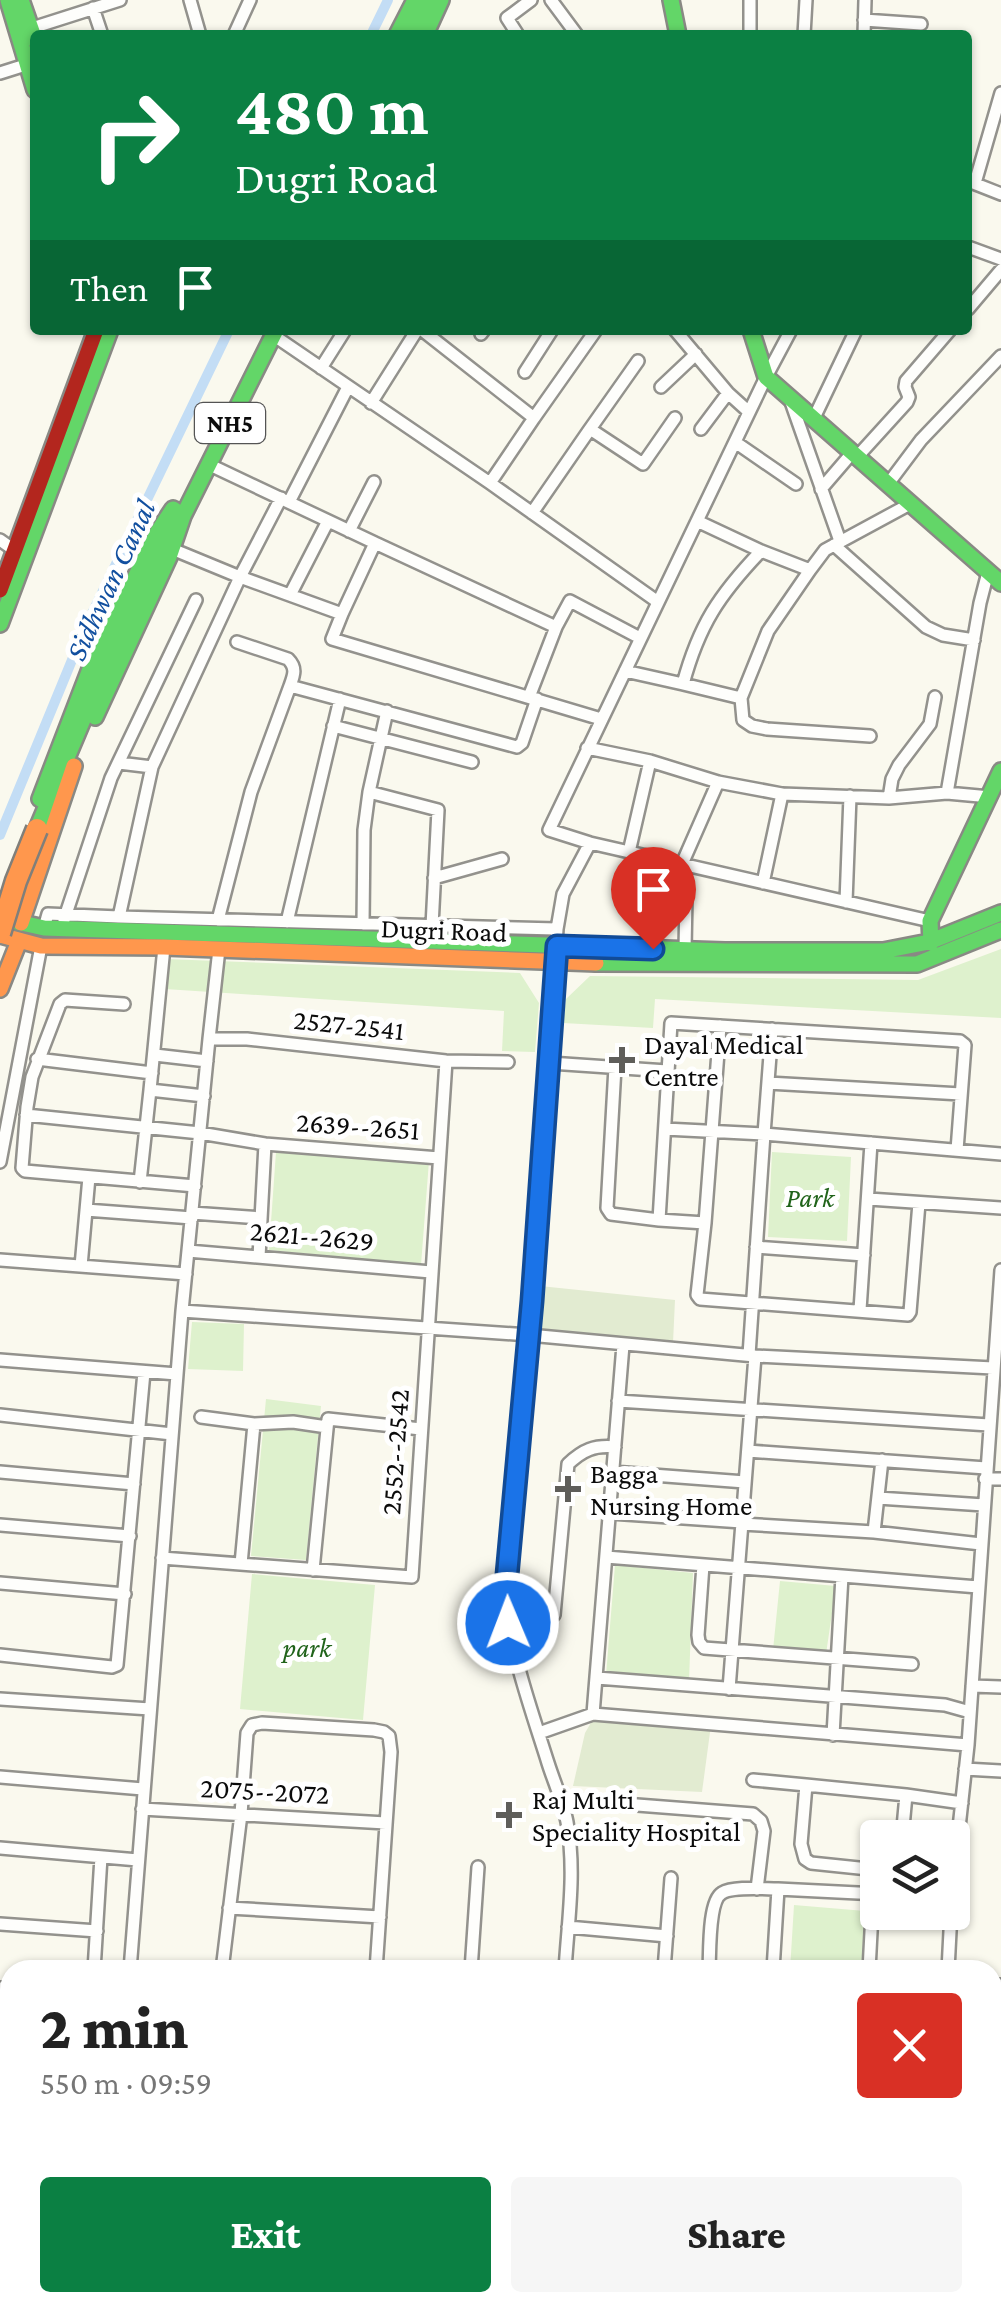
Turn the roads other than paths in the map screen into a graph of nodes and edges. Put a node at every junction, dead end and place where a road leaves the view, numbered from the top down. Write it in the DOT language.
graph roads {
  1 [pos="8,0"];
  2 [pos="21,0"];
  3 [pos="120,0"];
  4 [pos="190,0"];
  5 [pos="250,0"];
  6 [pos="416,0"];
  7 [pos="427,0"];
  8 [pos="441,0"];
  9 [pos="531,0"];
  10 [pos="551,0"];
  11 [pos="671,0"];
  12 [pos="750,0"];
  13 [pos="806,0"];
  14 [pos="864,0"];
  15 [pos="93,8"];
  16 [pos="864,20"];
  17 [pos="921,24"];
  18 [pos="32,30"];
  19 [pos="43,30"];
  20 [pos="100,30"];
  21 [pos="199,30"];
  22 [pos="236,30"];
  23 [pos="400,30"];
  24 [pos="412,30"];
  25 [pos="426,30"];
  26 [pos="515,30"];
  27 [pos="572,30"];
  28 [pos="677,30"];
  29 [pos="750,30"];
  30 [pos="804,30"];
  31 [pos="864,30"];
  32 [pos="30,60"];
  33 [pos="30,63"];
  34 [pos="0,73"];
  35 [pos="1001,93"];
  36 [pos="972,179"];
  37 [pos="972,182"];
  38 [pos="1001,194"];
  39 [pos="972,248"];
  40 [pos="1001,259"];
  41 [pos="1001,270"];
  42 [pos="972,304"];
  43 [pos="94,335"];
  44 [pos="109,335"];
  45 [pos="269,335"];
  46 [pos="269,335"];
  47 [pos="274,335"];
  48 [pos="341,335"];
  49 [pos="417,335"];
  50 [pos="426,335"];
  51 [pos="549,335"];
  52 [pos="592,335"];
  53 [pos="680,335"];
  54 [pos="753,335"];
  55 [pos="788,335"];
  56 [pos="854,335"];
  57 [pos="946,335"];
  58 [pos="696,354"];
  59 [pos="1001,356"];
  60 [pos="638,362"];
  61 [pos="322,368"];
  62 [pos="524,372"];
  63 [pos="766,378"];
  64 [pos="348,387"];
  65 [pos="661,387"];
  66 [pos="728,393"];
  67 [pos="790,398"];
  68 [pos="371,402"];
  69 [pos="750,412"];
  70 [pos="534,418"];
  71 [pos="675,418"];
  72 [pos="814,418"];
  73 [pos="590,429"];
  74 [pos="701,429"];
  75 [pos="735,442"];
  76 [pos="855,455"];
  77 [pos="210,466"];
  78 [pos="374,482"];
  79 [pos="490,483"];
  80 [pos="796,484"];
  81 [pos="888,484"];
  82 [pos="821,489"];
  83 [pos="285,500"];
  84 [pos="910,504"];
  85 [pos="532,513"];
  86 [pos="328,521"];
  87 [pos="697,521"];
  88 [pos="174,527"];
  89 [pos="349,530"];
  90 [pos="375,543"];
  91 [pos="837,543"];
  92 [pos="13,549"];
  93 [pos="761,551"];
  94 [pos="810,570"];
  95 [pos="240,577"];
  96 [pos="994,577"];
  97 [pos="0,590"];
  98 [pos="290,595"];
  99 [pos="196,600"];
  100 [pos="658,602"];
  101 [pos="342,614"];
  102 [pos="0,624"];
  103 [pos="556,626"];
  104 [pos="640,638"];
  105 [pos="974,640"];
  106 [pos="237,642"];
  107 [pos="625,671"];
  108 [pos="683,684"];
  109 [pos="290,686"];
  110 [pos="533,698"];
  111 [pos="741,698"];
  112 [pos="934,698"];
  113 [pos="340,699"];
  114 [pos="387,711"];
  115 [pos="601,719"];
  116 [pos="334,726"];
  117 [pos="870,736"];
  118 [pos="381,739"];
  119 [pos="587,748"];
  120 [pos="650,761"];
  121 [pos="119,762"];
  122 [pos="472,762"];
  123 [pos="152,767"];
  124 [pos="1001,771"];
  125 [pos="718,782"];
  126 [pos="369,792"];
  127 [pos="782,794"];
  128 [pos="947,794"];
  129 [pos="850,796"];
  130 [pos="990,797"];
  131 [pos="888,798"];
  132 [pos="590,843"];
  133 [pos="628,852"];
  134 [pos="502,859"];
  135 [pos="682,864"];
  136 [pos="434,878"];
  137 [pos="763,883"];
  138 [pos="641,896"];
  139 [pos="846,902"];
  140 [pos="1001,913"];
  141 [pos="119,917"];
  142 [pos="218,920"];
  143 [pos="930,921"];
  144 [pos="287,922"];
  145 [pos="363,924"];
  146 [pos="432,926"];
  147 [pos="7,928"];
  148 [pos="53,929"];
  149 [pos="1001,930"];
  150 [pos="931,943"];
  151 [pos="556,946"];
  152 [pos="164,947"];
  153 [pos="219,950"];
  154 [pos="684,950"];
  155 [pos="0,989"];
  156 [pos="124,1004"];
  157 [pos="720,1026"];
  158 [pos="772,1029"];
  159 [pos="209,1039"];
  160 [pos="155,1055"];
  161 [pos="37,1060"];
  162 [pos="207,1060"];
  163 [pos="446,1061"];
  164 [pos="508,1062"];
  165 [pos="550,1063"];
  166 [pos="615,1068"];
  167 [pos="668,1071"];
  168 [pos="152,1073"];
  169 [pos="768,1083"];
  170 [pos="150,1090"];
  171 [pos="962,1094"];
  172 [pos="204,1096"];
  173 [pos="26,1115"];
  174 [pos="146,1127"];
  175 [pos="665,1129"];
  176 [pos="713,1131"];
  177 [pos="200,1132"];
  178 [pos="764,1134"];
  179 [pos="871,1143"];
  180 [pos="265,1144"];
  181 [pos="957,1150"];
  182 [pos="1001,1154"];
  183 [pos="439,1158"];
  184 [pos="0,1162"];
  185 [pos="88,1177"];
  186 [pos="140,1182"];
  187 [pos="195,1186"];
  188 [pos="868,1199"];
  189 [pos="919,1203"];
  190 [pos="1001,1208"];
  191 [pos="86,1210"];
  192 [pos="192,1215"];
  193 [pos="261,1218"];
  194 [pos="659,1220"];
  195 [pos="705,1223"];
  196 [pos="756,1247"];
  197 [pos="188,1250"];
  198 [pos="864,1255"];
  199 [pos="259,1257"];
  200 [pos="0,1260"];
  201 [pos="80,1266"];
  202 [pos="1001,1270"];
  203 [pos="431,1272"];
  204 [pos="186,1274"];
  205 [pos="753,1302"];
  206 [pos="860,1310"];
  207 [pos="182,1311"];
  208 [pos="428,1330"];
  209 [pos="529,1335"];
  210 [pos="623,1345"];
  211 [pos="752,1356"];
  212 [pos="0,1360"];
  213 [pos="992,1368"];
  214 [pos="144,1372"];
  215 [pos="177,1374"];
  216 [pos="618,1401"];
  217 [pos="750,1410"];
  218 [pos="0,1415"];
  219 [pos="200,1417"];
  220 [pos="328,1423"];
  221 [pos="254,1424"];
  222 [pos="989,1425"];
  223 [pos="139,1429"];
  224 [pos="421,1429"];
  225 [pos="172,1434"];
  226 [pos="615,1448"];
  227 [pos="748,1450"];
  228 [pos="882,1460"];
  229 [pos="0,1472"];
  230 [pos="613,1472"];
  231 [pos="986,1473"];
  232 [pos="1001,1479"];
  233 [pos="745,1482"];
  234 [pos="134,1484"];
  235 [pos="878,1498"];
  236 [pos="984,1505"];
  237 [pos="610,1513"];
  238 [pos="742,1523"];
  239 [pos="0,1526"];
  240 [pos="874,1532"];
  241 [pos="130,1536"];
  242 [pos="981,1544"];
  243 [pos="606,1557"];
  244 [pos="162,1558"];
  245 [pos="241,1564"];
  246 [pos="703,1565"];
  247 [pos="739,1568"];
  248 [pos="313,1570"];
  249 [pos="842,1576"];
  250 [pos="0,1583"];
  251 [pos="978,1587"];
  252 [pos="125,1594"];
  253 [pos="530,1611"];
  254 [pos="732,1652"];
  255 [pos="0,1656"];
  256 [pos="837,1660"];
  257 [pos="912,1664"];
  258 [pos="597,1678"];
  259 [pos="972,1686"];
  260 [pos="1001,1687"];
  261 [pos="728,1689"];
  262 [pos="835,1697"];
  263 [pos="0,1698"];
  264 [pos="150,1709"];
  265 [pos="970,1712"];
  266 [pos="593,1714"];
  267 [pos="538,1732"];
  268 [pos="833,1735"];
  269 [pos="968,1745"];
  270 [pos="966,1769"];
  271 [pos="1001,1771"];
  272 [pos="0,1777"];
  273 [pos="754,1780"];
  274 [pos="806,1785"];
  275 [pos="143,1789"];
  276 [pos="906,1795"];
  277 [pos="560,1799"];
  278 [pos="962,1803"];
  279 [pos="142,1809"];
  280 [pos="241,1814"];
  281 [pos="904,1820"];
  282 [pos="960,1820"];
  283 [pos="386,1823"];
  284 [pos="0,1848"];
  285 [pos="101,1856"];
  286 [pos="138,1860"];
  287 [pos="478,1866"];
  288 [pos="860,1868"];
  289 [pos="671,1878"];
  290 [pos="778,1889"];
  291 [pos="757,1890"];
  292 [pos="860,1893"];
  293 [pos="229,1908"];
  294 [pos="380,1917"];
  295 [pos="0,1924"];
  296 [pos="568,1927"];
  297 [pos="873,1930"];
  298 [pos="950,1930"];
  299 [pos="96,1931"];
  300 [pos="667,1936"];
  301 [pos="95,1960"];
  302 [pos="131,1960"];
  303 [pos="223,1960"];
  304 [pos="377,1960"];
  305 [pos="472,1960"];
  306 [pos="566,1960"];
  307 [pos="665,1960"];
  308 [pos="711,1960"];
  309 [pos="774,1960"];
  310 [pos="870,1960"];
  311 [pos="949,1960"];
  1 -- 32 [label="main road"];
  2 -- 18 [label="main road"];
  3 -- 15 [label="street"];
  4 -- 21 [label="street"];
  5 -- 22 [label="street"];
  6 -- 23 [label="main road"];
  7 -- 24 [label="main road"];
  8 -- 25 [label="main road"];
  9 -- 26 [label="street"];
  10 -- 27 [label="street"];
  11 -- 28 [label="main road"];
  12 -- 29 [label="street"];
  13 -- 30 [label="street"];
  14 -- 16 [label="street"];
  15 -- 19 [label="street"];
  15 -- 20 [label="street"];
  16 -- 17 [label="street"];
  16 -- 31 [label="street"];
  33 -- 34 [label="street"];
  35 -- 36 [label="street"];
  37 -- 38 [label="street"];
  39 -- 40 [label="street"];
  41 -- 42 [label="street"];
  43 -- 92 [label="main road"];
  44 -- 92 [label="main road"];
  45 -- 77 [label="main road, NH5"];
  46 -- 88 [label="main road, NH5"];
  47 -- 61 [label="street"];
  48 -- 61 [label="street"];
  49 -- 68 [label="street"];
  50 -- 70 [label="street"];
  51 -- 62 [label="street"];
  52 -- 70 [label="street"];
  53 -- 58 [label="street"];
  54 -- 63 [label="main road"];
  55 -- 63 [label="street"];
  56 -- 72 [label="street"];
  57 -- 76 [label="street"];
  58 -- 65 [label="street"];
  58 -- 66 [label="street"];
  59 -- 81 [label="street"];
  60 -- 73 [label="street"];
  61 -- 64 [label="street"];
  63 -- 67 [label="main road"];
  63 -- 69 [label="street"];
  64 -- 68 [label="street"];
  64 -- 83 [label="street"];
  66 -- 69 [label="street"];
  66 -- 74 [label="street"];
  67 -- 72 [label="main road"];
  67 -- 82 [label="street"];
  68 -- 79 [label="street"];
  69 -- 75 [label="street"];
  70 -- 79 [label="street"];
  71 -- 73 [label="street"];
  72 -- 76 [label="main road"];
  73 -- 85 [label="street"];
  75 -- 80 [label="street"];
  75 -- 87 [label="street"];
  76 -- 81 [label="main road"];
  76 -- 82 [label="street"];
  77 -- 83 [label="street"];
  77 -- 88 [label="main road, NH5"];
  78 -- 89 [label="street"];
  79 -- 85 [label="street"];
  81 -- 84 [label="main road"];
  82 -- 91 [label="street"];
  83 -- 86 [label="street"];
  83 -- 95 [label="street"];
  84 -- 91 [label="street"];
  84 -- 96 [label="main road"];
  85 -- 100 [label="street"];
  86 -- 89 [label="street"];
  86 -- 98 [label="street"];
  87 -- 93 [label="street"];
  87 -- 100 [label="street"];
  88 -- 95 [label="street"];
  88 -- 147 [label="main road, NH5, bridge"];
  89 -- 90 [label="street"];
  90 -- 101 [label="street"];
  90 -- 103 [label="street"];
  91 -- 94 [label="street"];
  91 -- 105 [label="street"];
  92 -- 97 [label="main road"];
  92 -- 102 [label="main road"];
  93 -- 94 [label="street"];
  93 -- 108 [label="street"];
  94 -- 111 [label="street"];
  95 -- 98 [label="street"];
  95 -- 123 [label="street"];
  96 -- 105 [label="street"];
  98 -- 101 [label="street"];
  99 -- 121 [label="street"];
  100 -- 104 [label="street"];
  101 -- 110 [label="street"];
  103 -- 104 [label="street"];
  103 -- 110 [label="street"];
  104 -- 107 [label="street"];
  105 -- 128 [label="street"];
  106 -- 109 [label="street"];
  107 -- 108 [label="street"];
  107 -- 115 [label="street"];
  108 -- 111 [label="street"];
  109 -- 113 [label="street"];
  109 -- 142 [label="street"];
  110 -- 114 [label="street"];
  110 -- 115 [label="street"];
  111 -- 117 [label="street"];
  112 -- 131 [label="street"];
  113 -- 114 [label="street"];
  113 -- 116 [label="street"];
  114 -- 118 [label="street"];
  115 -- 119 [label="street"];
  116 -- 118 [label="street"];
  116 -- 144 [label="street"];
  118 -- 122 [label="street"];
  118 -- 126 [label="street"];
  119 -- 120 [label="street"];
  119 -- 132 [label="street"];
  120 -- 125 [label="street"];
  120 -- 133 [label="street"];
  121 -- 123 [label="street"];
  121 -- 148 [label="street"];
  123 -- 141 [label="street"];
  124 -- 130 [label="main road"];
  125 -- 127 [label="street"];
  125 -- 135 [label="street"];
  126 -- 136 [label="street"];
  126 -- 145 [label="street"];
  127 -- 129 [label="street"];
  127 -- 137 [label="street"];
  128 -- 130 [label="street"];
  128 -- 131 [label="street"];
  129 -- 131 [label="street"];
  129 -- 139 [label="street"];
  130 -- 143 [label="main road"];
  132 -- 133 [label="street"];
  132 -- 151 [label="street"];
  133 -- 135 [label="street"];
  134 -- 136 [label="street"];
  135 -- 137 [label="street"];
  136 -- 146 [label="street"];
  137 -- 139 [label="street"];
  138 -- 154 [label="street"];
  139 -- 143 [label="street"];
  140 -- 150 [label="main road, Dugri Road"];
  141 -- 142 [label="street"];
  141 -- 148 [label="street"];
  142 -- 144 [label="street"];
  143 -- 150 [label="main road"];
  144 -- 145 [label="street"];
  145 -- 146 [label="street"];
  146 -- 151 [label="street"];
  147 -- 148 [label="main road, Dugri Road"];
  147 -- 155 [label="main road"];
  148 -- 151 [label="main road, Dugri Road"];
  148 -- 152 [label="main road, Dugri Road"];
  148 -- 184 [label="street"];
  149 -- 151 [label="main road, Dugri Road"];
  150 -- 154 [label="main road, Dugri Road"];
  151 -- 153 [label="main road, Dugri Road"];
  151 -- 154 [label="main road, Dugri Road"];
  151 -- 165 [label="street"];
  152 -- 153 [label="main road, Dugri Road"];
  152 -- 160 [label="street"];
  153 -- 159 [label="street"];
  156 -- 161 [label="street"];
  157 -- 158 [label="street"];
  157 -- 167 [label="street"];
  157 -- 176 [label="street"];
  158 -- 169 [label="street"];
  158 -- 171 [label="street"];
  159 -- 162 [label="street"];
  159 -- 163 [label="street, 2527-2541"];
  160 -- 162 [label="street"];
  160 -- 168 [label="street"];
  161 -- 168 [label="street"];
  161 -- 173 [label="street"];
  162 -- 172 [label="street"];
  163 -- 164 [label="street, 2527-2541"];
  163 -- 183 [label="street, 2552--2542"];
  165 -- 166 [label="street"];
  165 -- 209 [label="street"];
  166 -- 167 [label="street"];
  166 -- 194 [label="street"];
  167 -- 175 [label="street"];
  168 -- 170 [label="street"];
  169 -- 171 [label="street"];
  169 -- 178 [label="street"];
  170 -- 172 [label="street"];
  170 -- 174 [label="street"];
  171 -- 181 [label="street"];
  172 -- 177 [label="street"];
  173 -- 174 [label="street"];
  173 -- 185 [label="street"];
  174 -- 177 [label="street"];
  174 -- 186 [label="street"];
  175 -- 176 [label="street"];
  175 -- 194 [label="street"];
  176 -- 178 [label="street"];
  176 -- 195 [label="street"];
  177 -- 180 [label="street"];
  177 -- 187 [label="street"];
  178 -- 179 [label="street"];
  178 -- 196 [label="street"];
  179 -- 181 [label="street"];
  179 -- 188 [label="street"];
  180 -- 183 [label="street, 2639--2651"];
  180 -- 193 [label="street, 2639--2651"];
  181 -- 182 [label="street"];
  183 -- 203 [label="street, 2552--2542"];
  185 -- 186 [label="street"];
  185 -- 191 [label="street"];
  186 -- 187 [label="street"];
  187 -- 192 [label="street"];
  188 -- 189 [label="street"];
  188 -- 198 [label="street"];
  189 -- 190 [label="street"];
  189 -- 206 [label="street"];
  191 -- 192 [label="street, 2621--2629"];
  191 -- 201 [label="street"];
  192 -- 193 [label="street, 2621--2629"];
  192 -- 197 [label="street"];
  193 -- 199 [label="street, 2639--2651"];
  194 -- 195 [label="street"];
  195 -- 205 [label="street"];
  196 -- 198 [label="street"];
  196 -- 205 [label="street"];
  197 -- 199 [label="street, 2621--2629"];
  197 -- 204 [label="street"];
  198 -- 206 [label="street"];
  199 -- 203 [label="street, 2621--2629"];
  200 -- 201 [label="street"];
  201 -- 204 [label="street"];
  202 -- 213 [label="street"];
  203 -- 208 [label="street, 2552--2542"];
  204 -- 207 [label="street"];
  205 -- 206 [label="street"];
  205 -- 211 [label="street"];
  207 -- 208 [label="street"];
  207 -- 215 [label="street"];
  208 -- 209 [label="street"];
  208 -- 224 [label="street, 2552--2542"];
  209 -- 210 [label="street"];
  209 -- 267 [label="street"];
  210 -- 211 [label="street"];
  210 -- 216 [label="street"];
  211 -- 213 [label="street"];
  211 -- 217 [label="street"];
  212 -- 214 [label="street"];
  213 -- 222 [label="street"];
  214 -- 215 [label="street"];
  214 -- 223 [label="street"];
  215 -- 225 [label="street"];
  216 -- 217 [label="street"];
  216 -- 226 [label="street"];
  217 -- 222 [label="street"];
  217 -- 227 [label="street"];
  218 -- 223 [label="street"];
  219 -- 221 [label="street"];
  220 -- 221 [label="street"];
  220 -- 224 [label="street"];
  220 -- 248 [label="street"];
  221 -- 245 [label="street"];
  222 -- 231 [label="street"];
  223 -- 225 [label="street"];
  223 -- 234 [label="street"];
  224 -- 248 [label="street, 2552--2542"];
  225 -- 244 [label="street"];
  226 -- 230 [label="street"];
  226 -- 253 [label="street"];
  227 -- 228 [label="street"];
  227 -- 233 [label="street"];
  228 -- 231 [label="street"];
  228 -- 235 [label="street"];
  229 -- 234 [label="street"];
  230 -- 233 [label="street"];
  230 -- 237 [label="street"];
  231 -- 232 [label="street"];
  231 -- 236 [label="street"];
  233 -- 238 [label="street"];
  234 -- 241 [label="street"];
  235 -- 236 [label="street"];
  235 -- 240 [label="street"];
  236 -- 242 [label="street"];
  237 -- 238 [label="street"];
  237 -- 243 [label="street"];
  238 -- 240 [label="street"];
  238 -- 247 [label="street"];
  239 -- 241 [label="street"];
  240 -- 242 [label="street"];
  241 -- 252 [label="street"];
  242 -- 251 [label="street"];
  243 -- 246 [label="street"];
  243 -- 258 [label="street"];
  244 -- 245 [label="street"];
  244 -- 264 [label="street"];
  245 -- 248 [label="street"];
  246 -- 247 [label="street"];
  246 -- 254 [label="street"];
  247 -- 249 [label="street"];
  247 -- 254 [label="street"];
  249 -- 251 [label="street"];
  249 -- 256 [label="street"];
  250 -- 252 [label="street"];
  251 -- 259 [label="street"];
  252 -- 255 [label="street"];
  254 -- 256 [label="street"];
  254 -- 261 [label="street"];
  256 -- 257 [label="street"];
  256 -- 262 [label="street"];
  258 -- 261 [label="street"];
  258 -- 266 [label="street"];
  259 -- 260 [label="street"];
  259 -- 265 [label="street"];
  261 -- 262 [label="street"];
  262 -- 265 [label="street"];
  262 -- 268 [label="street"];
  263 -- 264 [label="street"];
  264 -- 275 [label="street"];
  265 -- 269 [label="street"];
  266 -- 267 [label="street"];
  266 -- 268 [label="street"];
  267 -- 277 [label="street"];
  268 -- 269 [label="street"];
  269 -- 270 [label="street"];
  270 -- 271 [label="street"];
  270 -- 278 [label="street"];
  272 -- 275 [label="street"];
  273 -- 274 [label="street"];
  274 -- 276 [label="street"];
  274 -- 288 [label="street"];
  275 -- 279 [label="street"];
  276 -- 278 [label="street"];
  276 -- 281 [label="street"];
  277 -- 291 [label="street"];
  277 -- 296 [label="street"];
  278 -- 282 [label="street"];
  279 -- 280 [label="street, 2075--2072"];
  279 -- 286 [label="street"];
  280 -- 283 [label="street, 2075--2072"];
  280 -- 283 [label="street"];
  280 -- 293 [label="street"];
  283 -- 294 [label="street"];
  284 -- 285 [label="street"];
  285 -- 286 [label="street"];
  285 -- 299 [label="street"];
  286 -- 302 [label="street"];
  287 -- 305 [label="street"];
  289 -- 300 [label="street"];
  290 -- 291 [label="street"];
  290 -- 292 [label="street"];
  290 -- 309 [label="street"];
  291 -- 308 [label="street"];
  293 -- 294 [label="street"];
  293 -- 303 [label="street"];
  294 -- 304 [label="street"];
  295 -- 299 [label="street"];
  296 -- 300 [label="street"];
  296 -- 306 [label="street"];
  297 -- 310 [label="street"];
  298 -- 311 [label="street"];
  299 -- 301 [label="street"];
  300 -- 307 [label="street"];
}
